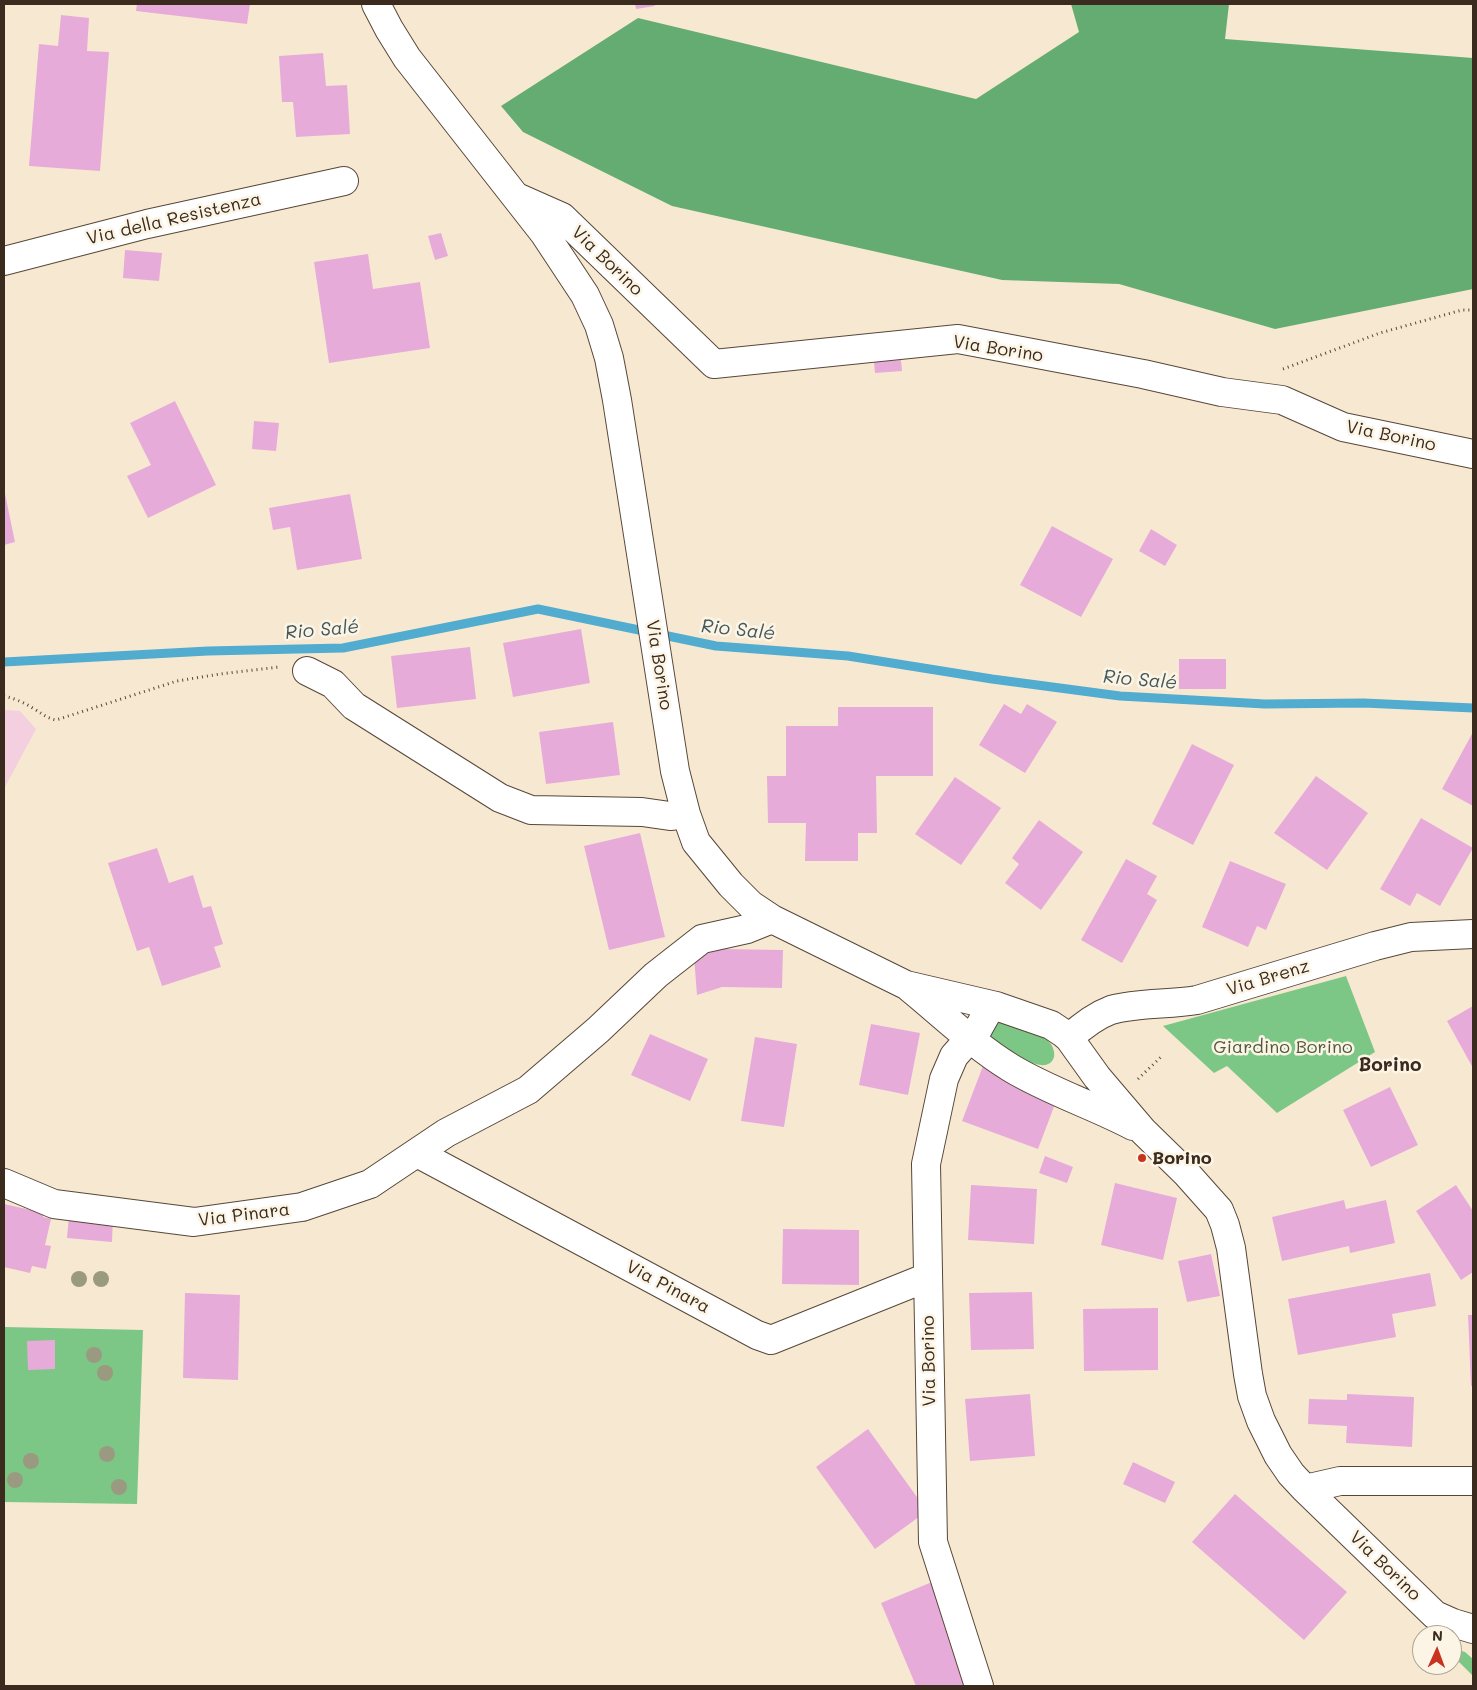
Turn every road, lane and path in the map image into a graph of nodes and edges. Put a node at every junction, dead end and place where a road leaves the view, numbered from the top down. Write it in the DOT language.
graph roads {
  1 [pos="376,4"];
  2 [pos="344,180"];
  3 [pos="515,196"];
  4 [pos="4,261"];
  5 [pos="1473,310"];
  6 [pos="1278,371"];
  7 [pos="1473,454"];
  8 [pos="307,672"];
  9 [pos="4,696"];
  10 [pos="686,814"];
  11 [pos="772,919"];
  12 [pos="1473,934"];
  13 [pos="906,985"];
  14 [pos="996,1006"];
  15 [pos="969,1037"];
  16 [pos="1071,1042"];
  17 [pos="1162,1056"];
  18 [pos="1036,1081"];
  19 [pos="1135,1082"];
  20 [pos="1143,1132"];
  21 [pos="417,1153"];
  22 [pos="4,1183"];
  23 [pos="928,1277"];
  24 [pos="1473,1481"];
  25 [pos="1305,1489"];
  26 [pos="1473,1628"];
  27 [pos="979,1686"];
  1 -- 3 [label="street, Via Borino"];
  2 -- 4 [label="street, Via della Resistenza"];
  3 -- 7 [label="street, Via Borino"];
  3 -- 10 [label="street, Via Borino"];
  5 -- 6 [label="path"];
  8 -- 9 [label="path"];
  8 -- 10 [label="street"];
  10 -- 11 [label="street, Via Borino"];
  11 -- 13 [label="street, Via Borino"];
  11 -- 21 [label="street, Via Pinara"];
  12 -- 16 [label="street, Via Brenz"];
  13 -- 14 [label="street, Via Borino"];
  13 -- 15 [label="street, Via Borino"];
  14 -- 15 [label="street, Via Borino"];
  14 -- 16 [label="street, Via Borino"];
  15 -- 18 [label="street, Via Borino"];
  15 -- 23 [label="street, Via Borino"];
  16 -- 18 [label="street"];
  16 -- 20 [label="street, Via Borino"];
  17 -- 19 [label="path"];
  18 -- 20 [label="street, Via Borino"];
  20 -- 25 [label="street, Via Borino"];
  21 -- 22 [label="street, Via Pinara"];
  21 -- 23 [label="street, Via Pinara"];
  23 -- 27 [label="street, Via Borino"];
  24 -- 25 [label="street"];
  25 -- 26 [label="street, Via Borino"];
}
